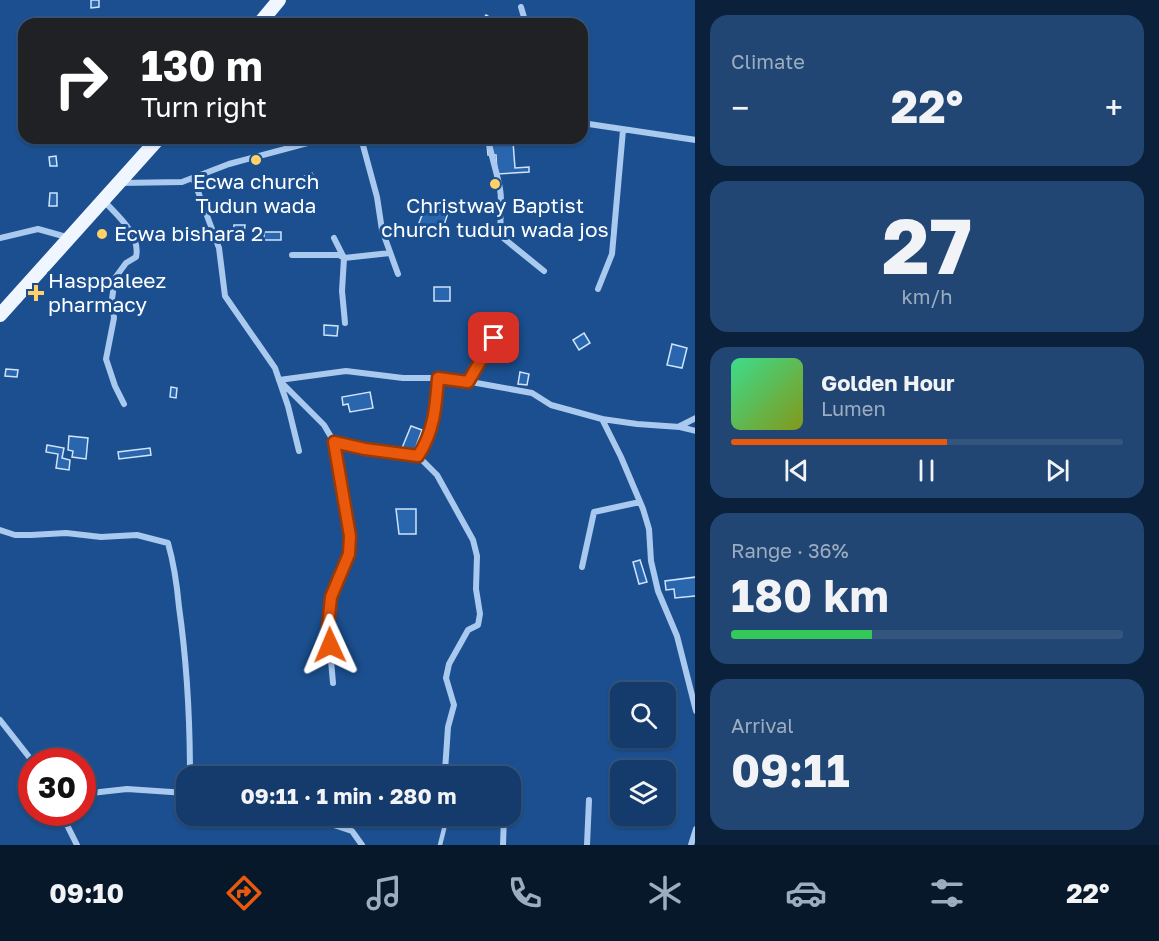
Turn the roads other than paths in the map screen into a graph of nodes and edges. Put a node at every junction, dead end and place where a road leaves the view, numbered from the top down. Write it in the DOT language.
graph roads {
  1 [pos="279,0"];
  2 [pos="521,8"];
  3 [pos="264,18"];
  4 [pos="524,18"];
  5 [pos="588,124"];
  6 [pos="623,130"];
  7 [pos="695,140"];
  8 [pos="154,144"];
  9 [pos="304,144"];
  10 [pos="363,144"];
  11 [pos="489,144"];
  12 [pos="192,178"];
  13 [pos="119,183"];
  14 [pos="104,200"];
  15 [pos="0,238"];
  16 [pos="70,238"];
  17 [pos="334,238"];
  18 [pos="390,254"];
  19 [pos="292,255"];
  20 [pos="344,258"];
  21 [pos="544,271"];
  22 [pos="398,274"];
  23 [pos="598,289"];
  24 [pos="0,315"];
  25 [pos="345,324"];
  26 [pos="497,330"];
  27 [pos="438,378"];
  28 [pos="279,380"];
  29 [pos="468,382"];
  30 [pos="124,404"];
  31 [pos="602,419"];
  32 [pos="695,419"];
  33 [pos="680,427"];
  34 [pos="695,431"];
  35 [pos="334,442"];
  36 [pos="299,451"];
  37 [pos="418,456"];
  38 [pos="640,502"];
  39 [pos="0,530"];
  40 [pos="582,567"];
  41 [pos="333,683"];
  42 [pos="695,707"];
  43 [pos="0,720"];
  44 [pos="22,748"];
  45 [pos="190,766"];
  46 [pos="445,766"];
  47 [pos="96,792"];
  48 [pos="176,792"];
  49 [pos="588,800"];
  50 [pos="67,826"];
  51 [pos="337,826"];
  52 [pos="445,826"];
  53 [pos="504,826"];
  54 [pos="78,845"];
  55 [pos="362,845"];
  56 [pos="440,845"];
  57 [pos="503,845"];
  58 [pos="586,845"];
  1 -- 3 [label="main road"];
  2 -- 4 [label="street"];
  5 -- 6 [label="street"];
  6 -- 7 [label="street"];
  6 -- 23 [label="street"];
  8 -- 13 [label="main road"];
  9 -- 12 [label="street"];
  10 -- 18 [label="street"];
  11 -- 21 [label="street"];
  12 -- 13 [label="street"];
  12 -- 28 [label="street"];
  13 -- 14 [label="main road"];
  14 -- 16 [label="main road"];
  14 -- 30 [label="street"];
  15 -- 16 [label="street"];
  16 -- 24 [label="main road"];
  17 -- 20 [label="street"];
  18 -- 20 [label="street"];
  18 -- 22 [label="street"];
  19 -- 20 [label="street"];
  20 -- 25 [label="street"];
  26 -- 29 [label="street"];
  27 -- 28 [label="street"];
  27 -- 29 [label="street"];
  27 -- 37 [label="street"];
  28 -- 35 [label="street"];
  28 -- 36 [label="street"];
  29 -- 31 [label="street"];
  31 -- 33 [label="street"];
  31 -- 38 [label="street"];
  32 -- 33 [label="street"];
  33 -- 34 [label="street"];
  35 -- 37 [label="street"];
  35 -- 41 [label="street"];
  37 -- 46 [label="street"];
  38 -- 40 [label="street"];
  38 -- 42 [label="street"];
  39 -- 45 [label="street"];
  43 -- 44 [label="street"];
  47 -- 48 [label="street"];
  49 -- 58 [label="street"];
  50 -- 54 [label="street"];
  51 -- 55 [label="street"];
  52 -- 56 [label="lane"];
  53 -- 57 [label="street"];
}
